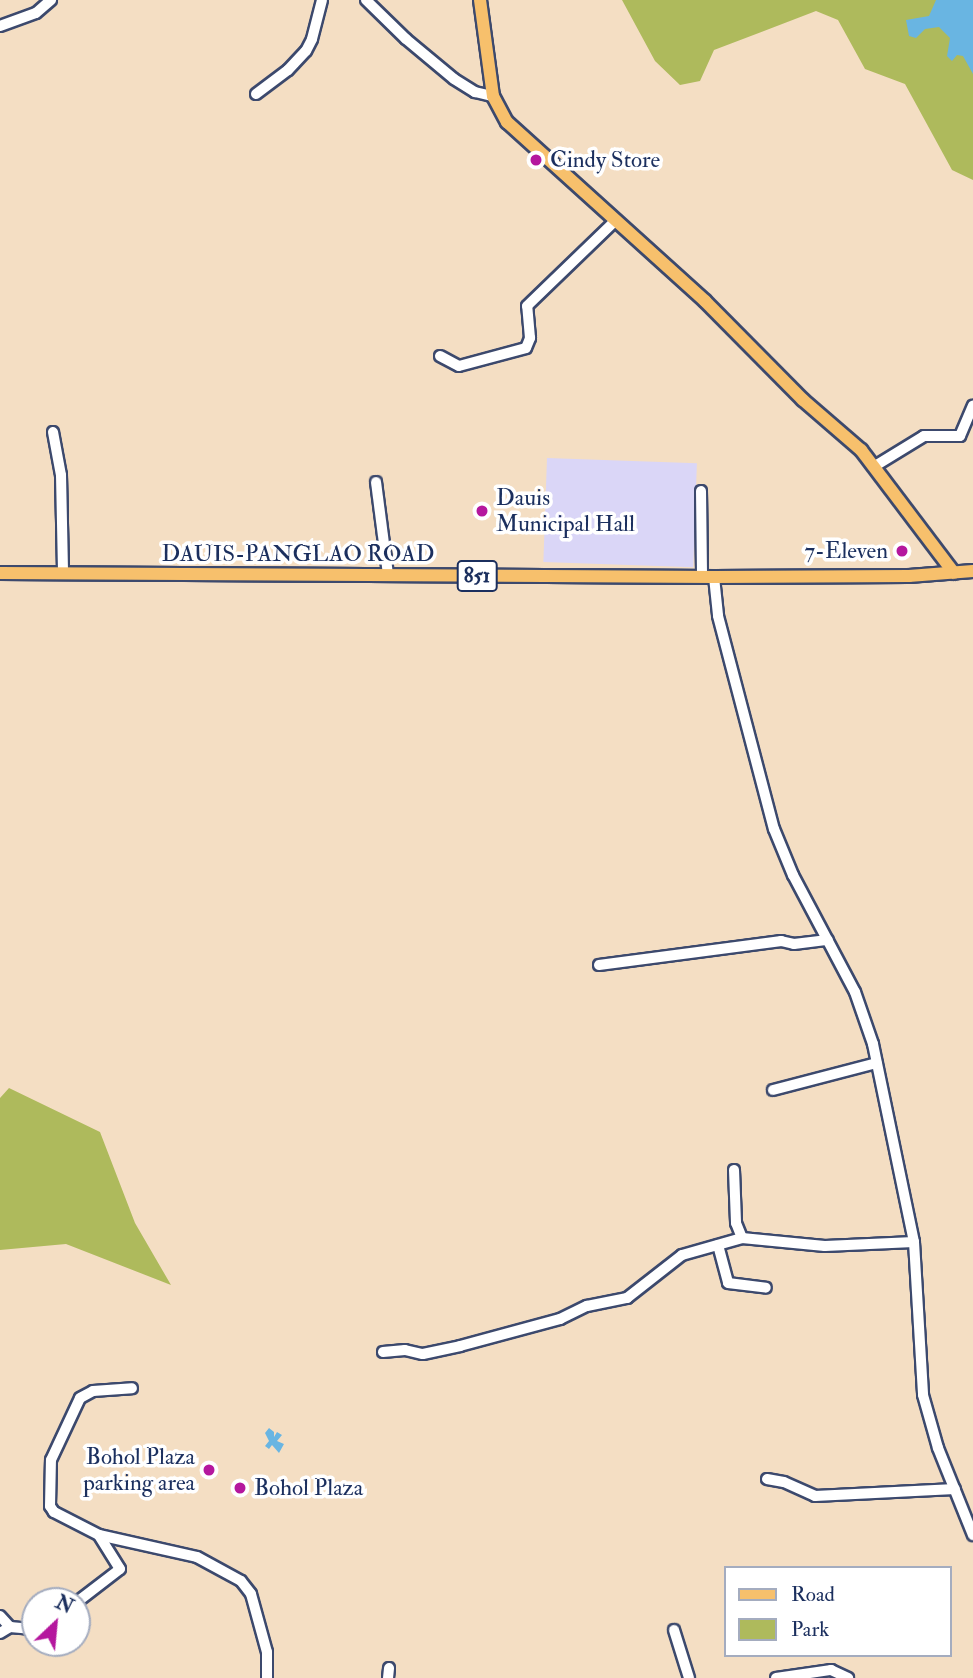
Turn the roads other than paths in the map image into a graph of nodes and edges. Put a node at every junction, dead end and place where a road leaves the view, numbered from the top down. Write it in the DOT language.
graph roads {
  1 [pos="51,0"];
  2 [pos="322,0"];
  3 [pos="366,0"];
  4 [pos="480,0"];
  5 [pos="0,26"];
  6 [pos="256,93"];
  7 [pos="492,96"];
  8 [pos="615,222"];
  9 [pos="440,355"];
  10 [pos="973,407"];
  11 [pos="53,432"];
  12 [pos="875,466"];
  13 [pos="376,482"];
  14 [pos="701,491"];
  15 [pos="973,571"];
  16 [pos="0,573"];
  17 [pos="954,573"];
  18 [pos="63,574"];
  19 [pos="388,575"];
  20 [pos="708,577"];
  21 [pos="828,940"];
  22 [pos="599,965"];
  23 [pos="877,1063"];
  24 [pos="773,1090"];
  25 [pos="734,1170"];
  26 [pos="742,1238"];
  27 [pos="914,1242"];
  28 [pos="718,1245"];
  29 [pos="766,1288"];
  30 [pos="383,1352"];
  31 [pos="132,1388"];
  32 [pos="767,1479"];
  33 [pos="955,1489"];
  34 [pos="99,1535"];
  35 [pos="973,1535"];
  36 [pos="91,1591"];
  37 [pos="0,1616"];
  38 [pos="10,1627"];
  39 [pos="21,1628"];
  40 [pos="674,1630"];
  41 [pos="0,1633"];
  42 [pos="267,1678"];
  43 [pos="689,1678"];
  44 [pos="775,1678"];
  45 [pos="848,1678"];
  1 -- 5 [label="street"];
  2 -- 6 [label="street"];
  3 -- 7 [label="street"];
  4 -- 7 [label="main road"];
  7 -- 8 [label="main road"];
  8 -- 9 [label="street"];
  8 -- 12 [label="main road"];
  10 -- 12 [label="street"];
  11 -- 18 [label="street"];
  12 -- 17 [label="main road"];
  13 -- 19 [label="street"];
  14 -- 20 [label="street"];
  15 -- 17 [label="main road, DAUIS-PANGLAO ROAD / 851"];
  16 -- 18 [label="main road, DAUIS-PANGLAO ROAD / 851"];
  17 -- 20 [label="main road, DAUIS-PANGLAO ROAD / 851"];
  18 -- 19 [label="main road, DAUIS-PANGLAO ROAD / 851"];
  19 -- 20 [label="main road, DAUIS-PANGLAO ROAD / 851"];
  20 -- 21 [label="street"];
  21 -- 22 [label="street"];
  21 -- 23 [label="street"];
  23 -- 24 [label="street"];
  23 -- 27 [label="street"];
  25 -- 26 [label="street"];
  26 -- 27 [label="street"];
  26 -- 28 [label="street"];
  27 -- 33 [label="street"];
  28 -- 29 [label="street"];
  28 -- 30 [label="street"];
  31 -- 34 [label="street"];
  32 -- 33 [label="street"];
  33 -- 35 [label="street"];
  34 -- 36 [label="street"];
  34 -- 42 [label="street"];
  37 -- 38 [label="street"];
  38 -- 39 [label="street"];
  38 -- 41 [label="street"];
  40 -- 43 [label="street"];
  44 -- 45 [label="street"];
}
